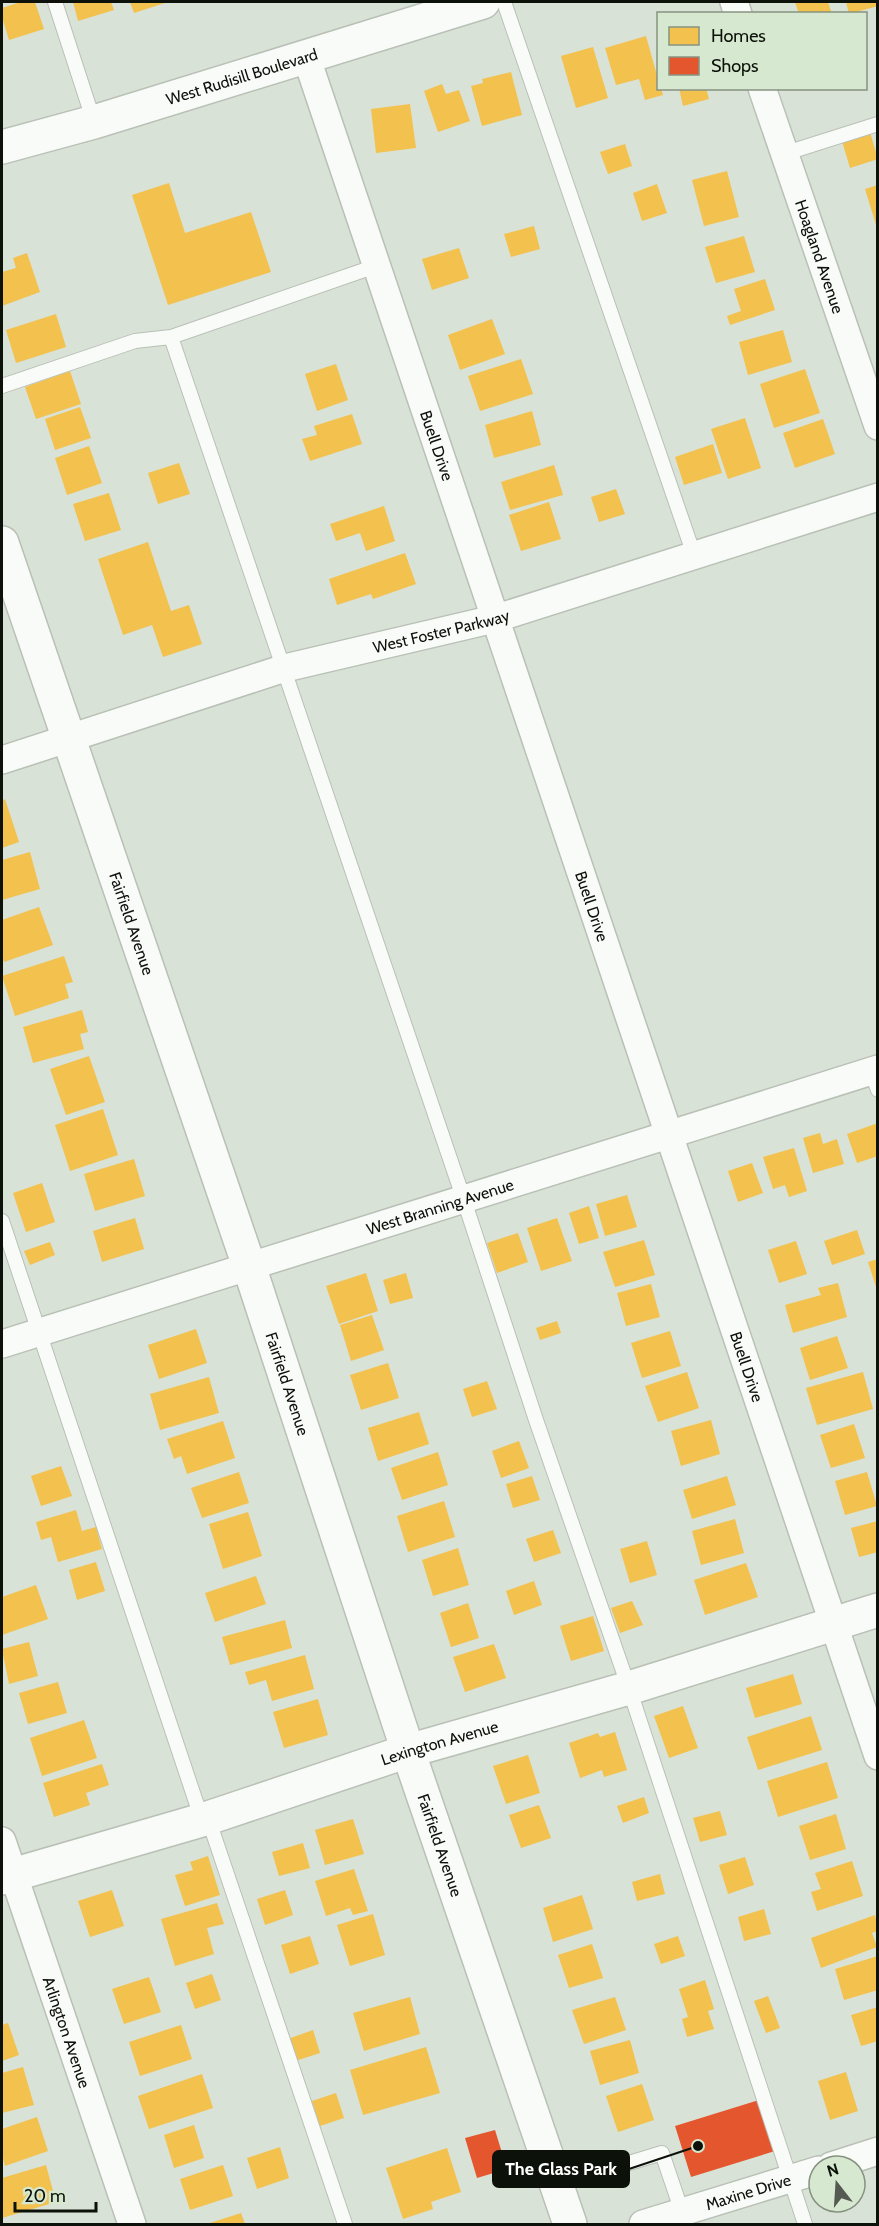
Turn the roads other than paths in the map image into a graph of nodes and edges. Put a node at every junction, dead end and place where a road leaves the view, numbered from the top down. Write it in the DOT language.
graph roads {
  1 [pos="55,2"];
  2 [pos="483,2"];
  3 [pos="504,2"];
  4 [pos="306,56"];
  5 [pos="763,90"];
  6 [pos="94,122"];
  7 [pos="878,124"];
  8 [pos="2,147"];
  9 [pos="783,154"];
  10 [pos="376,266"];
  11 [pos="171,337"];
  12 [pos="2,386"];
  13 [pos="878,426"];
  14 [pos="878,497"];
  15 [pos="2,543"];
  16 [pos="694,555"];
  17 [pos="494,619"];
  18 [pos="285,668"];
  19 [pos="68,739"];
  20 [pos="2,760"];
  21 [pos="875,1077"];
  22 [pos="669,1135"];
  23 [pos="464,1200"];
  24 [pos="2,1221"];
  25 [pos="249,1266"];
  26 [pos="39,1332"];
  27 [pos="2,1344"];
  28 [pos="878,1610"];
  29 [pos="834,1625"];
  30 [pos="628,1688"];
  31 [pos="408,1751"];
  32 [pos="878,1756"];
  33 [pos="205,1819"];
  34 [pos="2,1841"];
  35 [pos="7,1876"];
  36 [pos="606,2170"];
  37 [pos="807,2174"];
  38 [pos="789,2180"];
  39 [pos="682,2212"];
  40 [pos="132,2224"];
  41 [pos="345,2224"];
  42 [pos="570,2224"];
  43 [pos="643,2224"];
  44 [pos="805,2224"];
  1 -- 6 [label="lane"];
  2 -- 4 [label="main road, West Rudisill Boulevard"];
  3 -- 16 [label="lane"];
  4 -- 6 [label="main road, West Rudisill Boulevard"];
  4 -- 10 [label="street, Buell Drive"];
  5 -- 9 [label="street, Hoagland Avenue"];
  6 -- 8 [label="main road, West Rudisill Boulevard"];
  7 -- 9 [label="lane"];
  9 -- 13 [label="street, Hoagland Avenue"];
  10 -- 11 [label="lane"];
  10 -- 17 [label="street, Buell Drive"];
  11 -- 12 [label="lane"];
  11 -- 18 [label="lane"];
  14 -- 16 [label="street, West Foster Parkway"];
  15 -- 19 [label="main road, Fairfield Avenue"];
  16 -- 17 [label="street, West Foster Parkway"];
  17 -- 18 [label="street, West Foster Parkway"];
  17 -- 22 [label="street, Buell Drive"];
  18 -- 19 [label="street, West Foster Parkway"];
  18 -- 23 [label="lane"];
  19 -- 20 [label="street, West Foster Parkway"];
  19 -- 25 [label="main road, Fairfield Avenue"];
  21 -- 22 [label="street, West Branning Avenue"];
  22 -- 23 [label="street, West Branning Avenue"];
  22 -- 29 [label="street, Buell Drive"];
  23 -- 25 [label="street, West Branning Avenue"];
  23 -- 30 [label="lane"];
  24 -- 26 [label="lane"];
  25 -- 26 [label="street, West Branning Avenue"];
  25 -- 31 [label="main road, Fairfield Avenue"];
  26 -- 27 [label="street, West Branning Avenue"];
  26 -- 33 [label="lane"];
  28 -- 29 [label="main road, Lexington Avenue"];
  29 -- 30 [label="main road, Lexington Avenue"];
  29 -- 32 [label="street, Buell Drive"];
  30 -- 31 [label="main road, Lexington Avenue"];
  30 -- 38 [label="lane"];
  31 -- 33 [label="main road, Lexington Avenue"];
  31 -- 42 [label="main road, Fairfield Avenue"];
  33 -- 35 [label="main road, Lexington Avenue"];
  33 -- 41 [label="lane"];
  34 -- 35 [label="street, Arlington Avenue"];
  35 -- 40 [label="street, Arlington Avenue"];
  36 -- 39 [label="lane"];
  37 -- 38 [label="street, Maxine Drive"];
  38 -- 39 [label="street, Maxine Drive"];
  38 -- 44 [label="lane"];
  39 -- 43 [label="street, Maxine Drive"];
}
